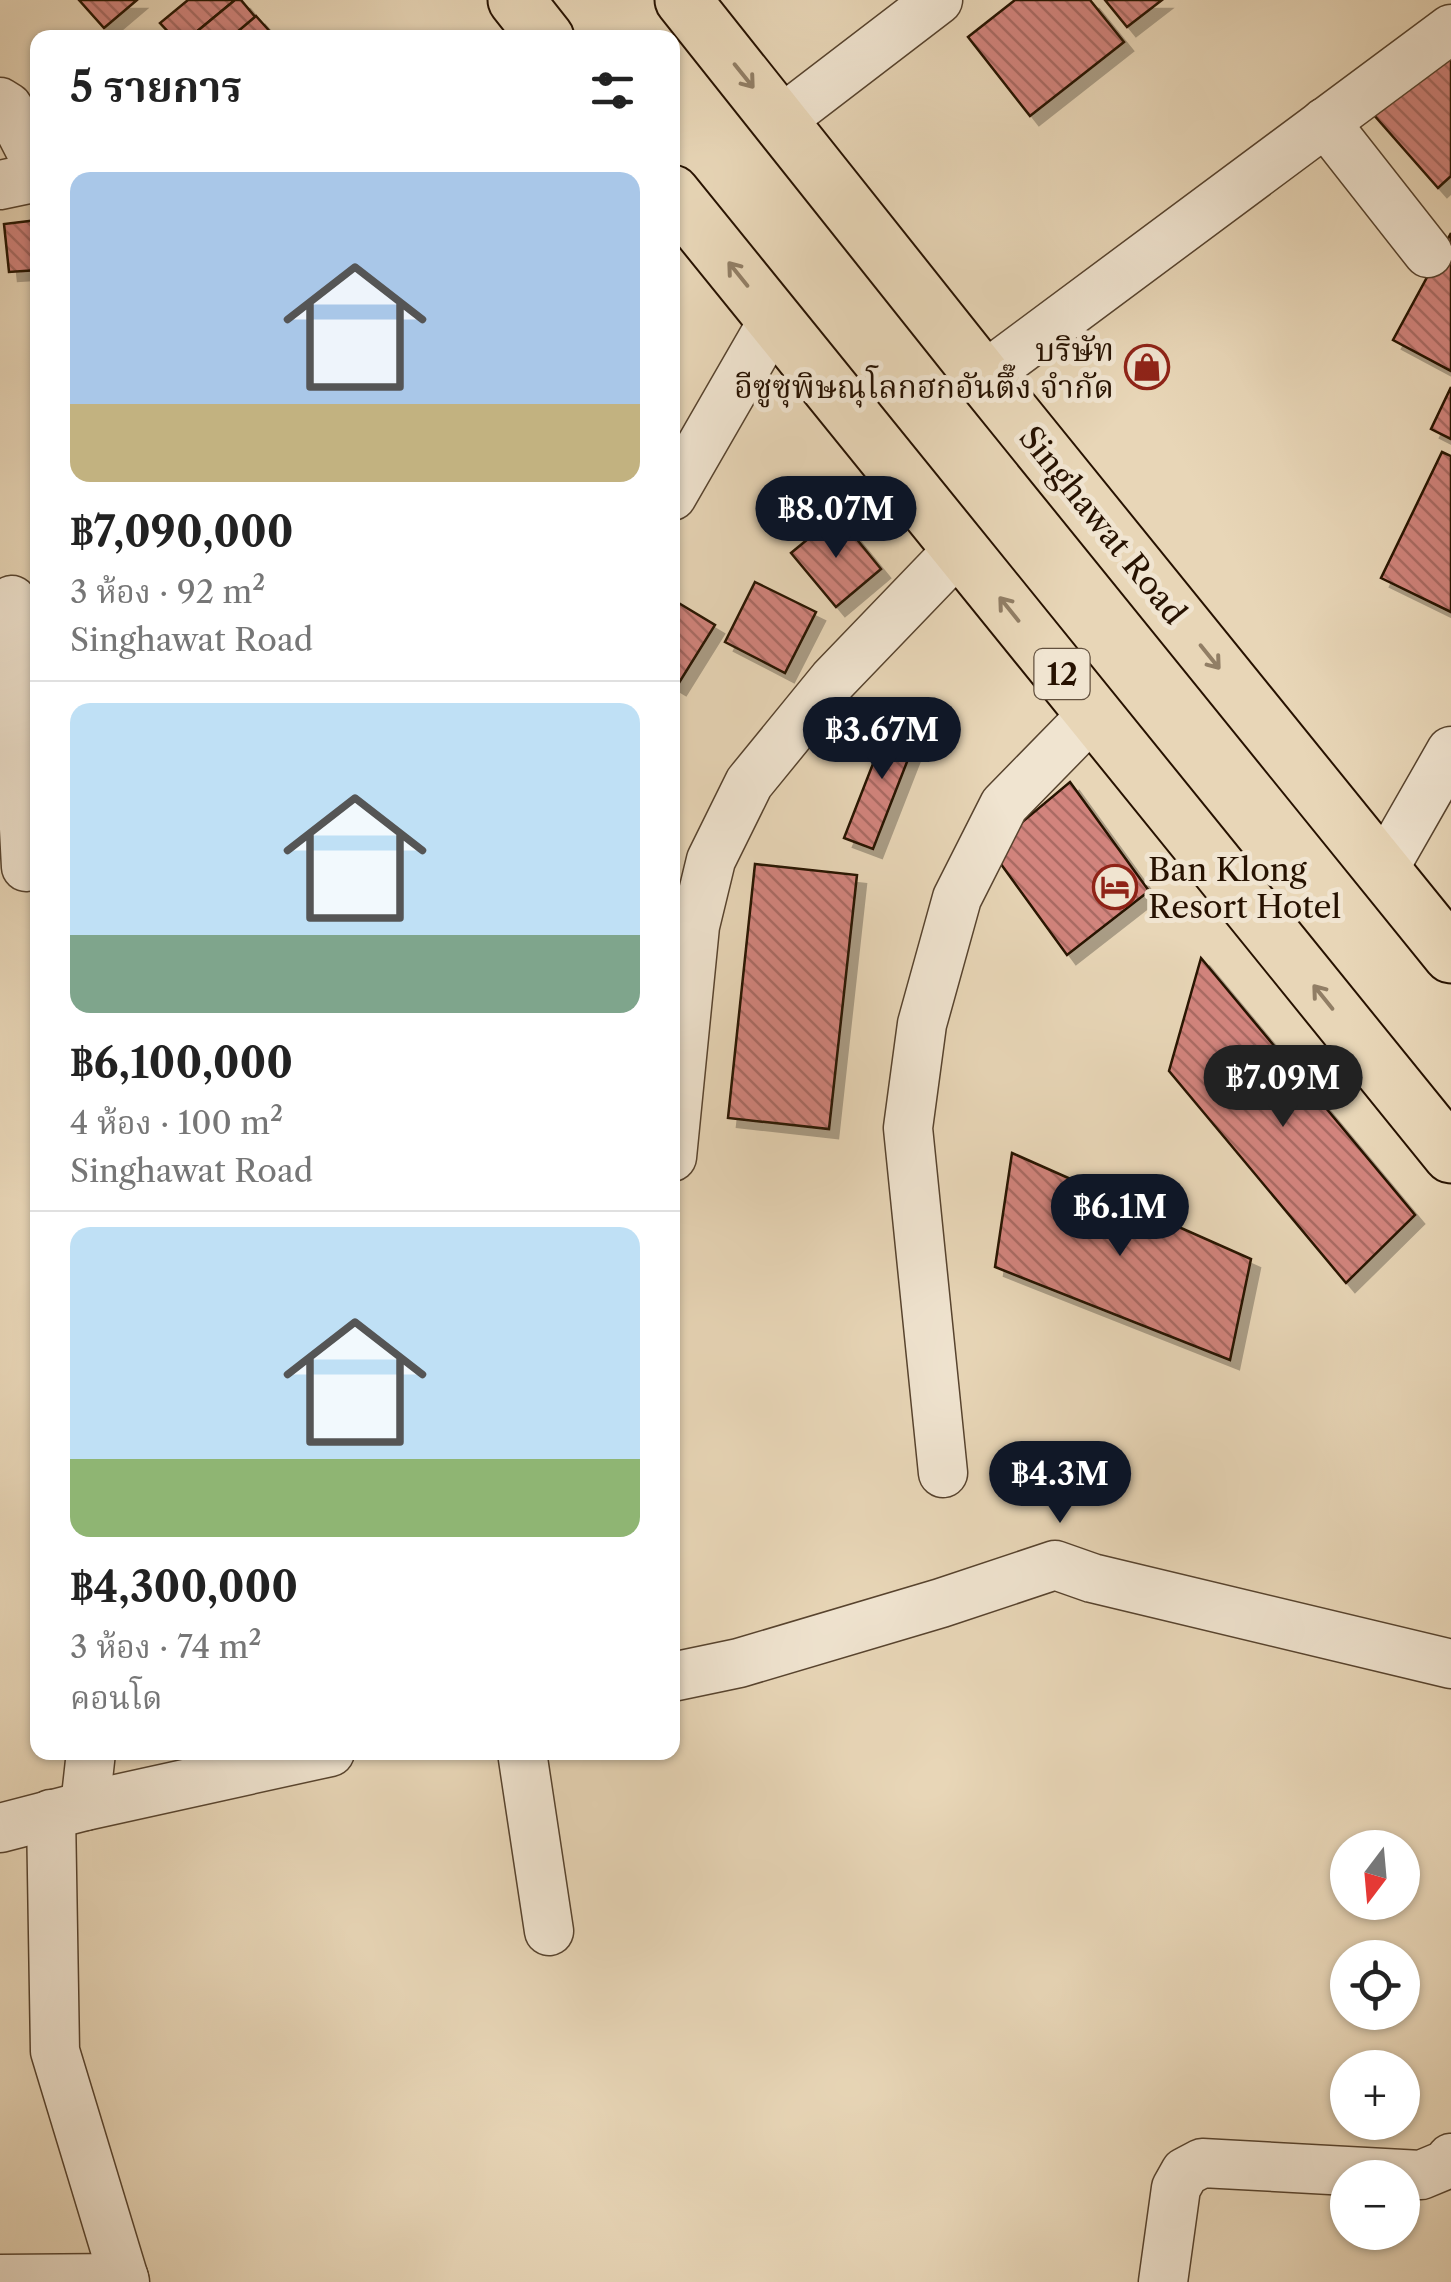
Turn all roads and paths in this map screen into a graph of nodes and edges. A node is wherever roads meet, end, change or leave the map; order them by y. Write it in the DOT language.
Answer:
graph roads {
  1 [pos="683,0"];
  2 [pos="938,0"];
  3 [pos="1451,29"];
  4 [pos="0,102"];
  5 [pos="780,120"];
  6 [pos="1325,122"];
  7 [pos="30,150"];
  8 [pos="30,179"];
  9 [pos="0,185"];
  10 [pos="680,203"];
  11 [pos="1428,252"];
  12 [pos="774,319"];
  13 [pos="983,377"];
  14 [pos="680,482"];
  15 [pos="960,548"];
  16 [pos="12,600"];
  17 [pos="1093,714"];
  18 [pos="1451,751"];
  19 [pos="21,868"];
  20 [pos="1383,870"];
  21 [pos="1451,954"];
  22 [pos="680,1080"];
  23 [pos="1451,1155"];
  24 [pos="943,1473"];
  25 [pos="1451,1664"];
  26 [pos="680,1676"];
  27 [pos="88,1760"];
  28 [pos="294,1760"];
  29 [pos="523,1760"];
  30 [pos="68,1810"];
  31 [pos="0,1828"];
  32 [pos="548,1931"];
  33 [pos="1451,2158"];
  34 [pos="0,2279"];
  35 [pos="124,2280"];
  36 [pos="1163,2282"];
  1 -- 5 [label="main road, Singhawat Road, one-way"];
  2 -- 5 [label="street"];
  3 -- 6 [label="street"];
  4 -- 7 [label="street"];
  5 -- 13 [label="main road, Singhawat Road"];
  6 -- 11 [label="street"];
  6 -- 13 [label="street"];
  8 -- 9 [label="street"];
  12 -- 10 [label="main road, 12, one-way"];
  12 -- 14 [label="street"];
  12 -- 15 [label="main road, 12"];
  13 -- 20 [label="main road, Singhawat Road, one-way"];
  17 -- 15 [label="main road, 12, one-way"];
  15 -- 22 [label="street"];
  16 -- 19 [label="street"];
  23 -- 17 [label="main road, 12, one-way"];
  17 -- 24 [label="street"];
  18 -- 20 [label="street"];
  20 -- 21 [label="main road, Singhawat Road"];
  25 -- 26 [label="street"];
  27 -- 30 [label="street"];
  28 -- 30 [label="street"];
  29 -- 32 [label="street"];
  30 -- 31 [label="street"];
  30 -- 35 [label="street"];
  33 -- 36 [label="street"];
  34 -- 35 [label="street"];
}
